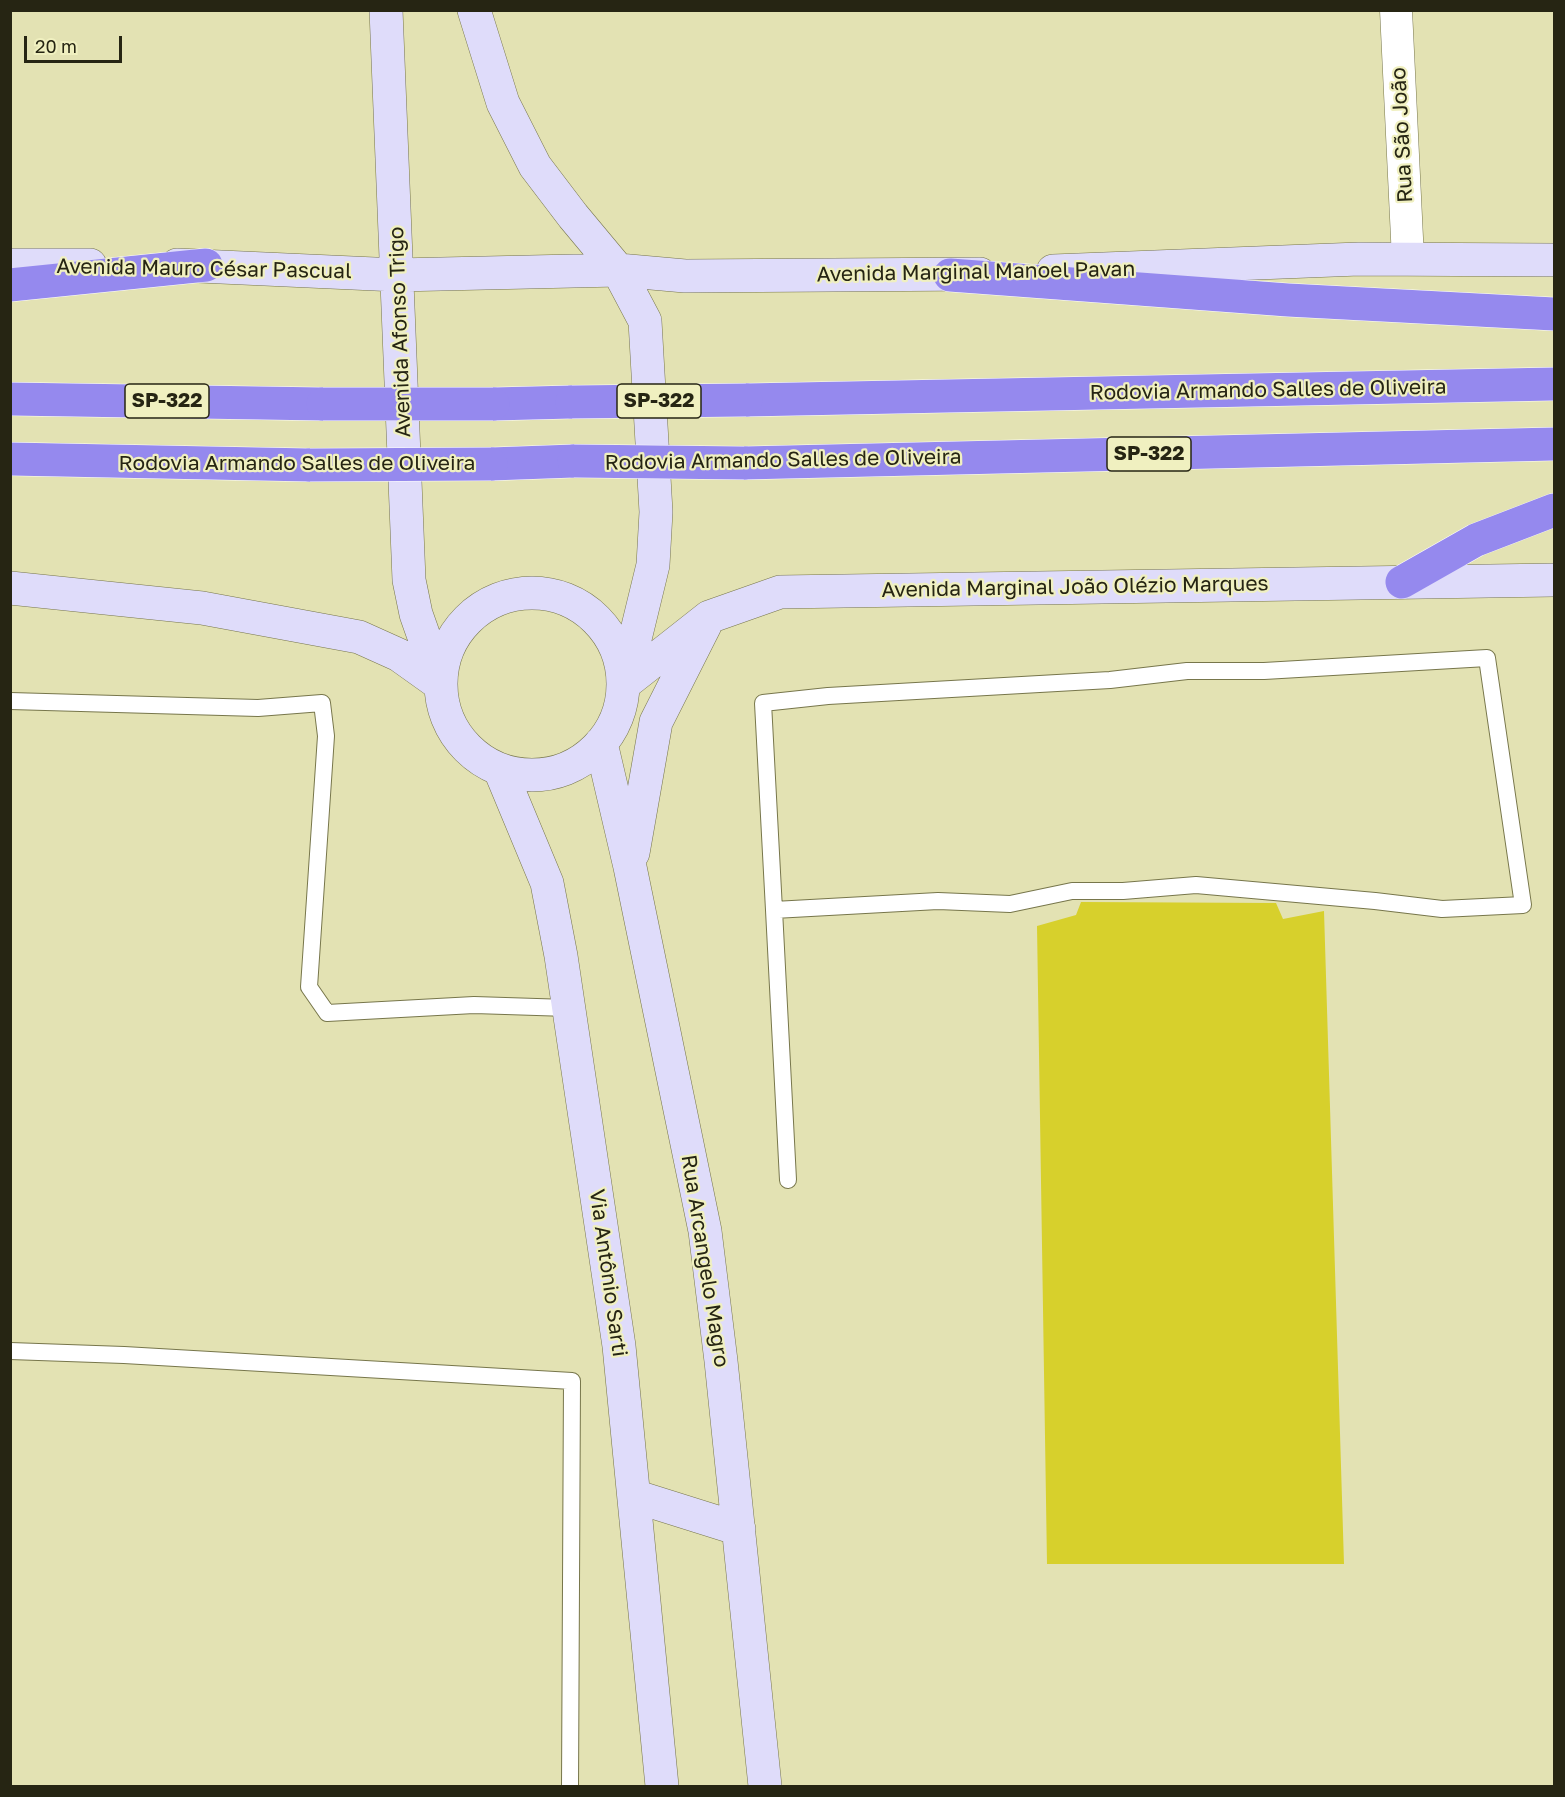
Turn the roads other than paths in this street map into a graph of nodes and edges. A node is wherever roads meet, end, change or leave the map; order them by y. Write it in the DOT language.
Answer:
graph roads {
  1 [pos="386,10"];
  2 [pos="474,10"];
  3 [pos="1396,10"];
  4 [pos="1408,259"];
  5 [pos="1554,260"];
  6 [pos="10,265"];
  7 [pos="206,265"];
  8 [pos="618,270"];
  9 [pos="397,275"];
  10 [pos="950,275"];
  11 [pos="10,285"];
  12 [pos="1554,314"];
  13 [pos="1554,384"];
  14 [pos="10,399"];
  15 [pos="1554,444"];
  16 [pos="10,459"];
  17 [pos="1554,510"];
  18 [pos="1554,580"];
  19 [pos="1402,582"];
  20 [pos="10,588"];
  21 [pos="709,617"];
  22 [pos="624,684"];
  23 [pos="441,685"];
  24 [pos="10,701"];
  25 [pos="601,743"];
  26 [pos="500,770"];
  27 [pos="630,867"];
  28 [pos="774,910"];
  29 [pos="568,1008"];
  30 [pos="788,1180"];
  31 [pos="10,1351"];
  32 [pos="634,1496"];
  33 [pos="739,1529"];
  34 [pos="570,1786"];
  35 [pos="662,1786"];
  36 [pos="765,1786"];
  1 -- 9 [label="main road, Avenida Afonso Trigo"];
  2 -- 8 [label="main road"];
  3 -- 4 [label="street, Rua São João"];
  4 -- 5 [label="main road, Avenida Marginal Manoel Pavan"];
  4 -- 10 [label="main road, Avenida Marginal Manoel Pavan"];
  6 -- 7 [label="main road, Avenida Mauro César Pascual"];
  7 -- 9 [label="main road, Avenida Mauro César Pascual"];
  7 -- 11 [label="highway"];
  8 -- 9 [label="main road, Avenida Marginal Manoel Pavan"];
  8 -- 10 [label="main road, Avenida Marginal Manoel Pavan"];
  8 -- 22 [label="main road"];
  9 -- 23 [label="main road, Avenida Afonso Trigo"];
  10 -- 12 [label="highway"];
  13 -- 14 [label="highway, Rodovia Armando Salles de Oliveira / SP-322, bridge"];
  15 -- 16 [label="highway, Rodovia Armando Salles de Oliveira / SP-322, bridge"];
  17 -- 19 [label="highway"];
  18 -- 19 [label="main road, Avenida Marginal João Olézio Marques"];
  19 -- 21 [label="main road, Avenida Marginal João Olézio Marques"];
  20 -- 23 [label="main road"];
  21 -- 22 [label="main road, Avenida Marginal João Olézio Marques"];
  21 -- 27 [label="main road"];
  22 -- 23 [label="main road"];
  22 -- 25 [label="main road"];
  23 -- 26 [label="main road"];
  24 -- 29 [label="lane"];
  25 -- 26 [label="main road"];
  25 -- 27 [label="main road, Rua Arcangelo Magro"];
  26 -- 29 [label="main road, Via Antônio Sarti"];
  27 -- 33 [label="main road, Rua Arcangelo Magro"];
  28 -- 28 [label="lane"];
  28 -- 30 [label="lane"];
  29 -- 32 [label="main road, Via Antônio Sarti"];
  31 -- 34 [label="lane"];
  32 -- 33 [label="main road"];
  32 -- 35 [label="main road, Via Antônio Sarti"];
  33 -- 36 [label="main road, Rua Arcangelo Magro"];
}
